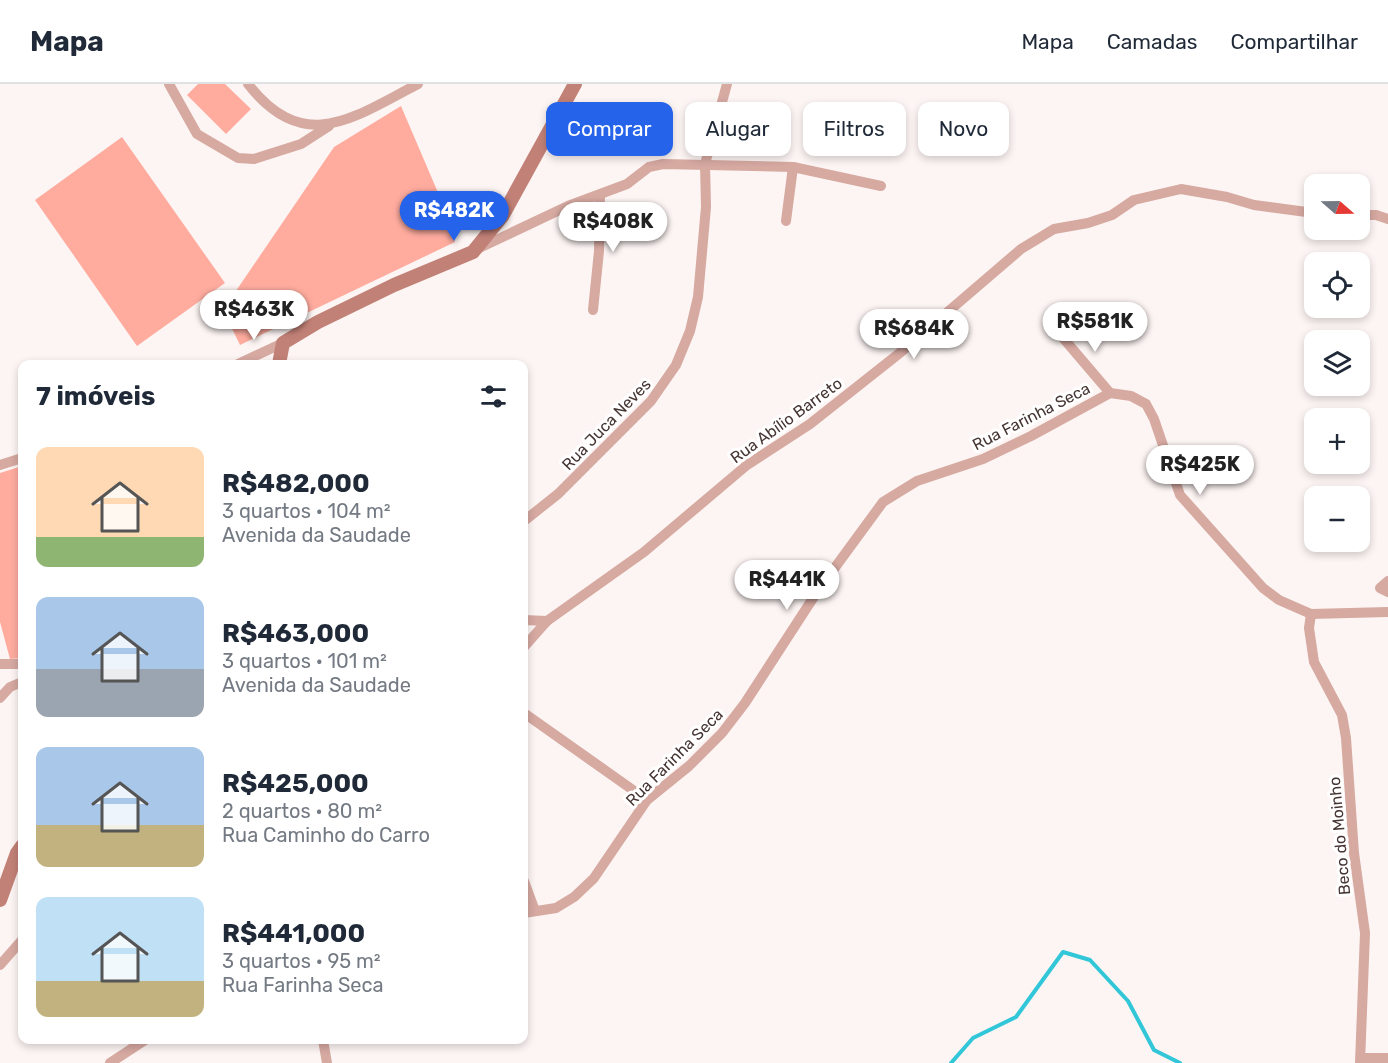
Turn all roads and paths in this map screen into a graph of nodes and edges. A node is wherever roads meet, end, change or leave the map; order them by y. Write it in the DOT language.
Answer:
graph roads {
  1 [pos="169,84"];
  2 [pos="249,84"];
  3 [pos="418,84"];
  4 [pos="575,84"];
  5 [pos="727,84"];
  6 [pos="329,126"];
  7 [pos="705,164"];
  8 [pos="793,167"];
  9 [pos="880,186"];
  10 [pos="600,195"];
  11 [pos="1304,212"];
  12 [pos="1370,215"];
  13 [pos="1388,219"];
  14 [pos="786,221"];
  15 [pos="472,252"];
  16 [pos="593,310"];
  17 [pos="1058,332"];
  18 [pos="282,343"];
  19 [pos="246,360"];
  20 [pos="280,360"];
  21 [pos="1110,393"];
  22 [pos="18,459"];
  23 [pos="0,465"];
  24 [pos="528,518"];
  25 [pos="1388,612"];
  26 [pos="1311,614"];
  27 [pos="528,620"];
  28 [pos="547,621"];
  29 [pos="528,642"];
  30 [pos="0,664"];
  31 [pos="18,664"];
  32 [pos="18,683"];
  33 [pos="0,698"];
  34 [pos="528,716"];
  35 [pos="647,801"];
  36 [pos="18,852"];
  37 [pos="3,883"];
  38 [pos="528,892"];
  39 [pos="0,900"];
  40 [pos="535,911"];
  41 [pos="528,912"];
  42 [pos="18,945"];
  43 [pos="0,965"];
  44 [pos="139,1044"];
  45 [pos="324,1044"];
  46 [pos="1388,1058"];
  47 [pos="1360,1061"];
  48 [pos="110,1063"];
  49 [pos="327,1063"];
  1 -- 6 [label="street"];
  2 -- 6 [label="street"];
  3 -- 6 [label="street"];
  4 -- 15 [label="street"];
  5 -- 7 [label="street, Rua Juca Neves"];
  7 -- 8 [label="street"];
  7 -- 10 [label="street"];
  7 -- 24 [label="street, Rua Juca Neves"];
  8 -- 9 [label="street"];
  8 -- 14 [label="street"];
  10 -- 15 [label="street"];
  10 -- 16 [label="street"];
  11 -- 28 [label="street, Rua Abílio Barreto"];
  12 -- 13 [label="street"];
  15 -- 18 [label="street"];
  17 -- 21 [label="street"];
  18 -- 19 [label="street"];
  18 -- 20 [label="street"];
  21 -- 26 [label="street"];
  21 -- 35 [label="street, Rua Farinha Seca"];
  22 -- 23 [label="street"];
  25 -- 26 [label="street"];
  26 -- 47 [label="street, Beco do Moinho"];
  27 -- 28 [label="street"];
  28 -- 29 [label="street, Rua Abílio Barreto"];
  30 -- 31 [label="street"];
  32 -- 33 [label="street"];
  34 -- 35 [label="street"];
  35 -- 40 [label="street, Rua Farinha Seca"];
  36 -- 37 [label="street"];
  37 -- 39 [label="street"];
  38 -- 40 [label="street"];
  40 -- 41 [label="street, Rua Farinha Seca"];
  42 -- 43 [label="street"];
  44 -- 48 [label="street"];
  45 -- 49 [label="street"];
  46 -- 47 [label="street"];
}
